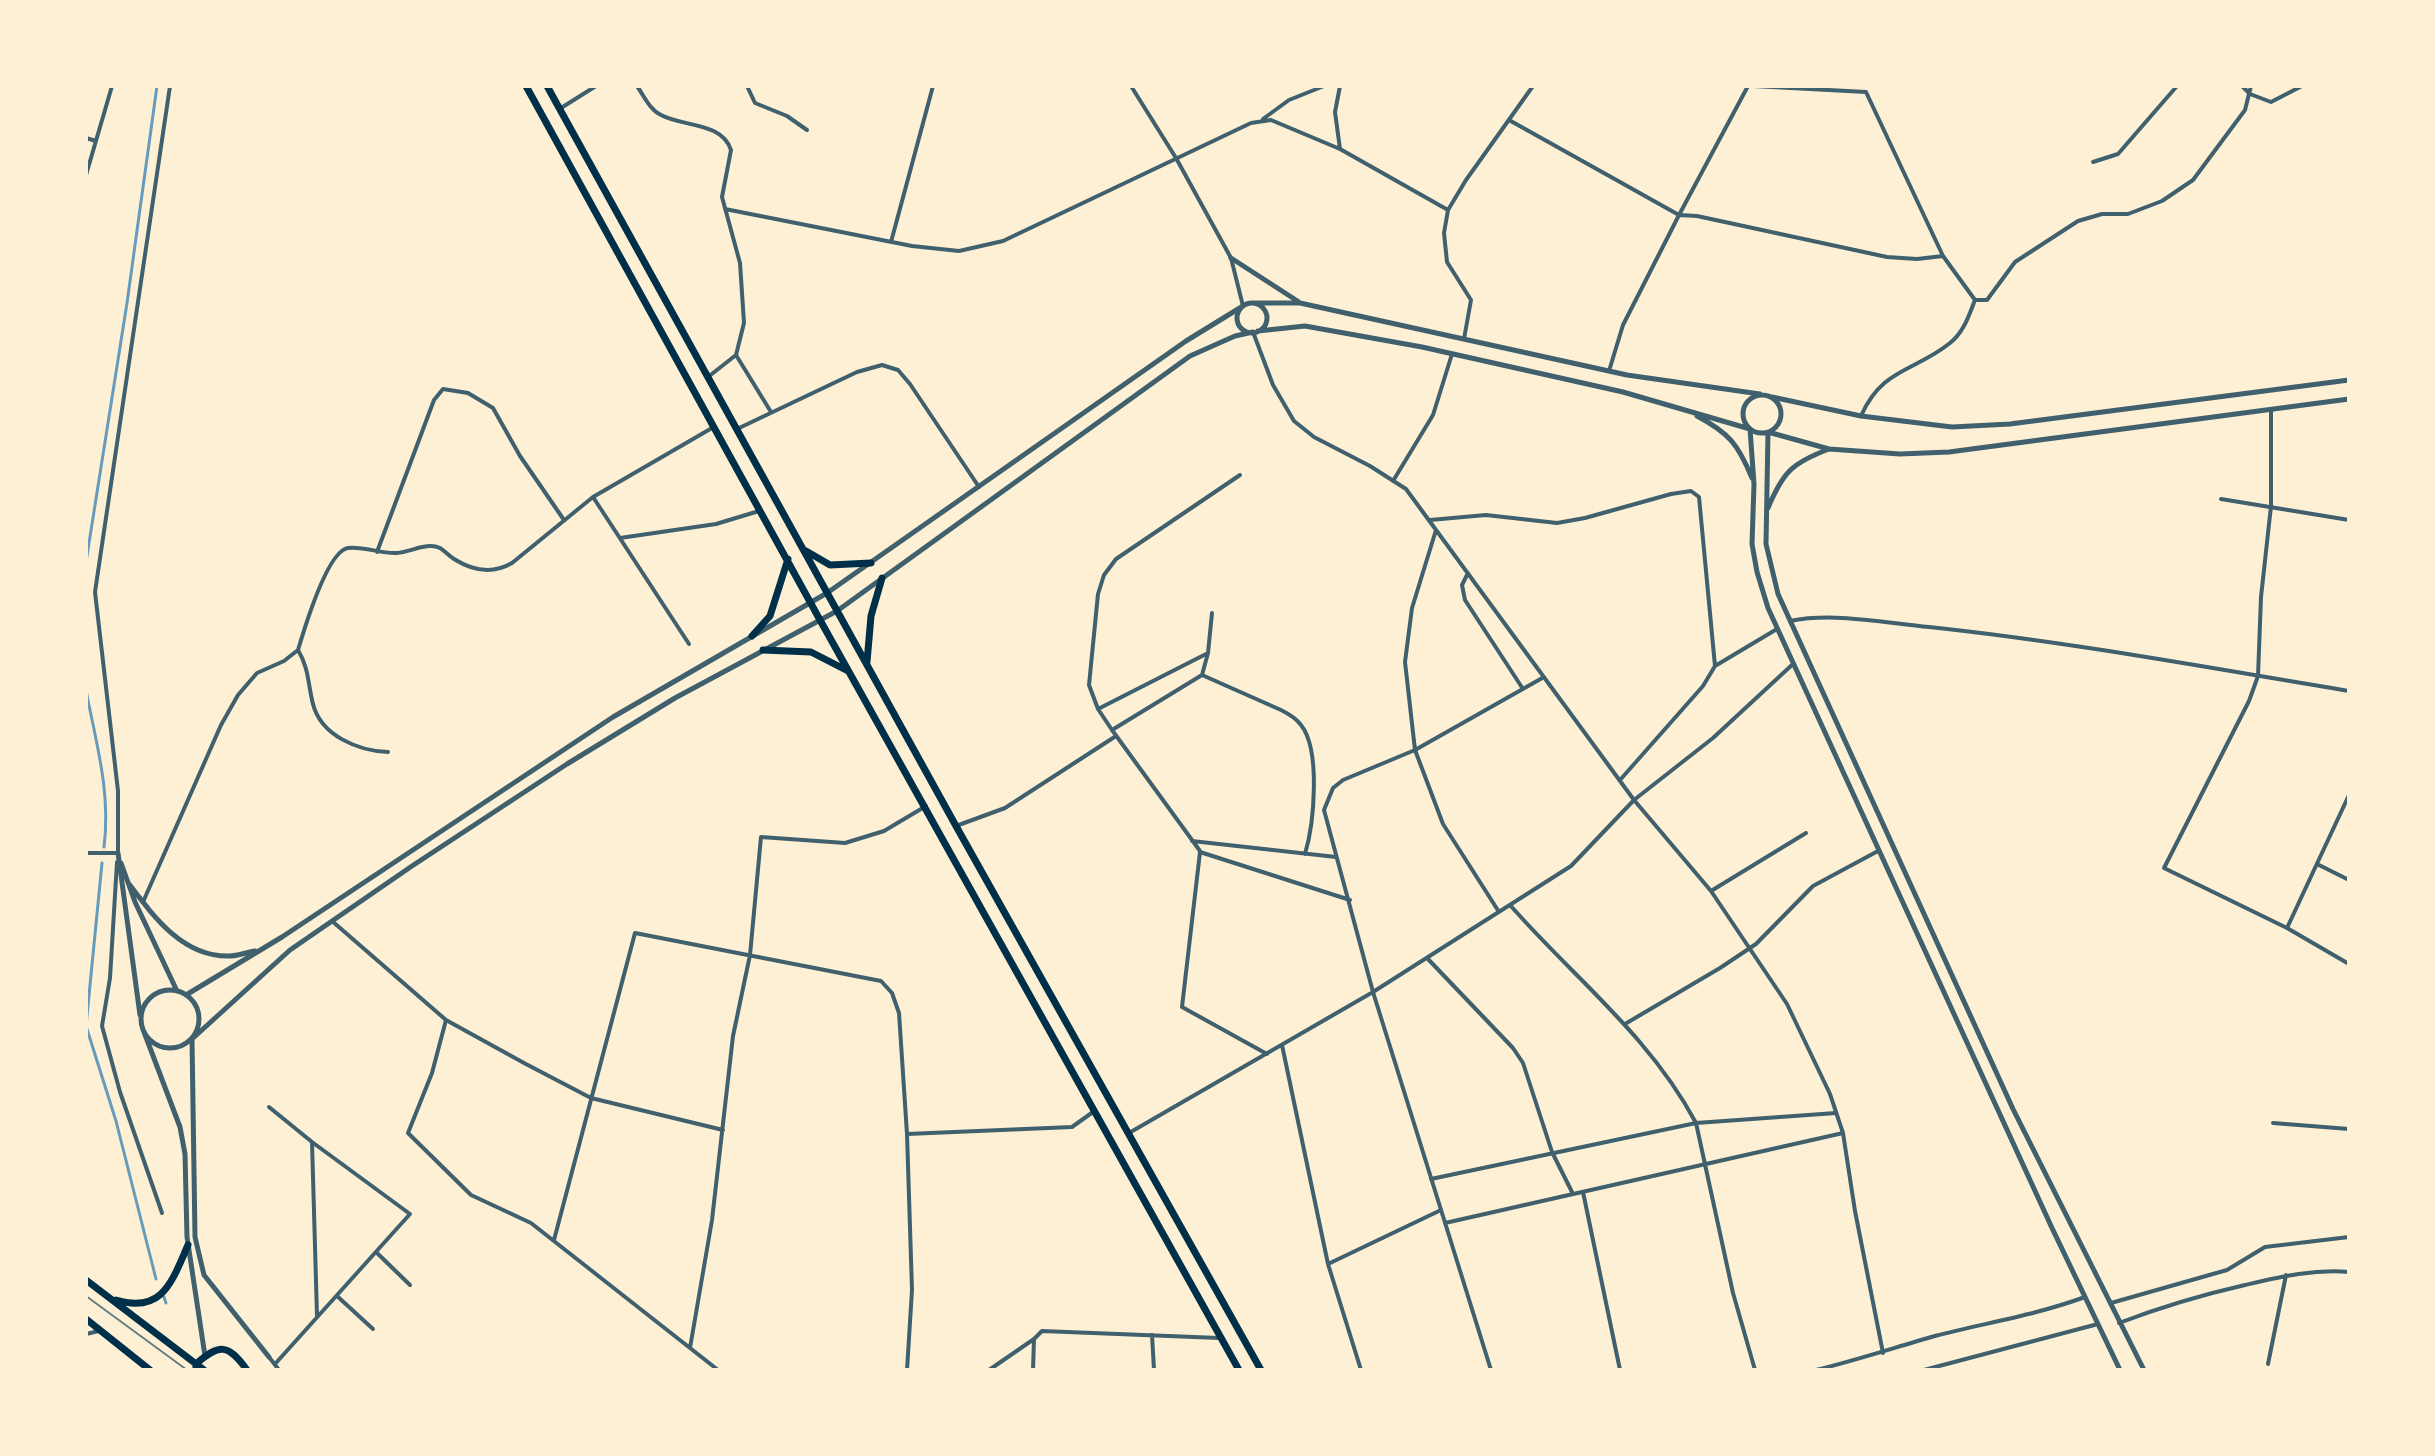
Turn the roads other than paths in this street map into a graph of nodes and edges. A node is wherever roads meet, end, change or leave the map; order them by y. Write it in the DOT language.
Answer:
graph roads {
  1 [pos="112,86"];
  2 [pos="170,86"];
  3 [pos="526,86"];
  4 [pos="547,86"];
  5 [pos="596,86"];
  6 [pos="637,86"];
  7 [pos="747,86"];
  8 [pos="933,86"];
  9 [pos="1131,86"];
  10 [pos="1324,86"];
  11 [pos="1340,86"];
  12 [pos="1533,86"];
  13 [pos="1751,86"];
  14 [pos="2177,86"];
  15 [pos="2242,86"];
  16 [pos="2251,86"];
  17 [pos="2302,86"];
  18 [pos="588,88"];
  19 [pos="2250,94"];
  20 [pos="559,109"];
  21 [pos="1509,120"];
  22 [pos="1261,121"];
  23 [pos="807,130"];
  24 [pos="86,138"];
  25 [pos="96,141"];
  26 [pos="1340,149"];
  27 [pos="1176,158"];
  28 [pos="2093,162"];
  29 [pos="86,175"];
  30 [pos="725,209"];
  31 [pos="1448,210"];
  32 [pos="1679,215"];
  33 [pos="891,242"];
  34 [pos="1943,256"];
  35 [pos="1231,258"];
  36 [pos="1975,300"];
  37 [pos="1252,303"];
  38 [pos="1300,303"];
  39 [pos="1243,306"];
  40 [pos="1255,332"];
  41 [pos="1464,339"];
  42 [pos="1452,354"];
  43 [pos="736,355"];
  44 [pos="1609,371"];
  45 [pos="707,377"];
  46 [pos="2349,380"];
  47 [pos="1760,394"];
  48 [pos="1772,397"];
  49 [pos="2349,399"];
  50 [pos="1685,410"];
  51 [pos="2271,410"];
  52 [pos="771,412"];
  53 [pos="1861,416"];
  54 [pos="715,427"];
  55 [pos="737,429"];
  56 [pos="1750,429"];
  57 [pos="1768,432"];
  58 [pos="1829,449"];
  59 [pos="1240,475"];
  60 [pos="1393,481"];
  61 [pos="1754,484"];
  62 [pos="979,487"];
  63 [pos="593,497"];
  64 [pos="2221,499"];
  65 [pos="2271,506"];
  66 [pos="761,511"];
  67 [pos="1767,513"];
  68 [pos="564,520"];
  69 [pos="1429,520"];
  70 [pos="2349,520"];
  71 [pos="1436,530"];
  72 [pos="620,538"];
  73 [pos="803,549"];
  74 [pos="377,552"];
  75 [pos="788,559"];
  76 [pos="871,563"];
  77 [pos="1468,573"];
  78 [pos="882,578"];
  79 [pos="827,593"];
  80 [pos="812,602"];
  81 [pos="837,611"];
  82 [pos="1212,613"];
  83 [pos="820,620"];
  84 [pos="1790,621"];
  85 [pos="1777,629"];
  86 [pos="752,636"];
  87 [pos="689,644"];
  88 [pos="298,650"];
  89 [pos="763,650"];
  90 [pos="1208,653"];
  91 [pos="866,664"];
  92 [pos="1793,664"];
  93 [pos="1715,666"];
  94 [pos="852,673"];
  95 [pos="1202,675"];
  96 [pos="2258,676"];
  97 [pos="1544,677"];
  98 [pos="1523,689"];
  99 [pos="2349,691"];
  100 [pos="1098,709"];
  101 [pos="1112,730"];
  102 [pos="1116,736"];
  103 [pos="1415,750"];
  104 [pos="388,752"];
  105 [pos="1620,780"];
  106 [pos="2349,795"];
  107 [pos="1634,800"];
  108 [pos="926,806"];
  109 [pos="956,826"];
  110 [pos="1806,833"];
  111 [pos="1192,841"];
  112 [pos="1878,851"];
  113 [pos="1200,852"];
  114 [pos="86,853"];
  115 [pos="118,853"];
  116 [pos="1305,854"];
  117 [pos="1336,857"];
  118 [pos="2317,864"];
  119 [pos="2349,880"];
  120 [pos="129,884"];
  121 [pos="1711,891"];
  122 [pos="1350,901"];
  123 [pos="143,902"];
  124 [pos="1510,905"];
  125 [pos="1499,912"];
  126 [pos="332,921"];
  127 [pos="2287,928"];
  128 [pos="1748,947"];
  129 [pos="260,950"];
  130 [pos="750,955"];
  131 [pos="1427,958"];
  132 [pos="2349,964"];
  133 [pos="177,991"];
  134 [pos="1373,992"];
  135 [pos="186,995"];
  136 [pos="446,1020"];
  137 [pos="141,1023"];
  138 [pos="1625,1024"];
  139 [pos="144,1032"];
  140 [pos="192,1039"];
  141 [pos="1282,1045"];
  142 [pos="1267,1054"];
  143 [pos="591,1098"];
  144 [pos="269,1107"];
  145 [pos="1095,1111"];
  146 [pos="1836,1113"];
  147 [pos="1696,1123"];
  148 [pos="2273,1123"];
  149 [pos="2349,1129"];
  150 [pos="723,1130"];
  151 [pos="1843,1133"];
  152 [pos="907,1134"];
  153 [pos="1128,1134"];
  154 [pos="312,1142"];
  155 [pos="1552,1152"];
  156 [pos="1704,1164"];
  157 [pos="1431,1179"];
  158 [pos="1583,1192"];
  159 [pos="1573,1194"];
  160 [pos="1441,1210"];
  161 [pos="162,1213"];
  162 [pos="1445,1223"];
  163 [pos="2349,1237"];
  164 [pos="554,1240"];
  165 [pos="188,1245"];
  166 [pos="376,1252"];
  167 [pos="1328,1264"];
  168 [pos="2349,1272"];
  169 [pos="2286,1275"];
  170 [pos="86,1280"];
  171 [pos="410,1285"];
  172 [pos="337,1296"];
  173 [pos="2085,1297"];
  174 [pos="109,1298"];
  175 [pos="2110,1303"];
  176 [pos="317,1317"];
  177 [pos="86,1319"];
  178 [pos="2119,1323"];
  179 [pos="2098,1324"];
  180 [pos="373,1329"];
  181 [pos="101,1331"];
  182 [pos="86,1334"];
  183 [pos="1152,1335"];
  184 [pos="1221,1338"];
  185 [pos="1034,1339"];
  186 [pos="690,1348"];
  187 [pos="1883,1353"];
  188 [pos="205,1356"];
  189 [pos="269,1357"];
  190 [pos="275,1364"];
  191 [pos="2268,1364"];
  192 [pos="196,1367"];
  193 [pos="149,1370"];
  194 [pos="204,1370"];
  195 [pos="247,1370"];
  196 [pos="279,1370"];
  197 [pos="718,1370"];
  198 [pos="907,1370"];
  199 [pos="989,1370"];
  200 [pos="1033,1370"];
  201 [pos="1154,1370"];
  202 [pos="1239,1370"];
  203 [pos="1261,1370"];
  204 [pos="1361,1370"];
  205 [pos="1491,1370"];
  206 [pos="1620,1370"];
  207 [pos="1755,1370"];
  208 [pos="1816,1370"];
  209 [pos="1924,1370"];
  210 [pos="2120,1370"];
  211 [pos="2144,1370"];
  1 -- 25 [label="street"];
  2 -- 115 [label="street"];
  3 -- 54 [label="main road"];
  4 -- 20 [label="main road"];
  5 -- 18 [label="street"];
  6 -- 30 [label="street"];
  7 -- 23 [label="street"];
  8 -- 33 [label="street"];
  9 -- 27 [label="street"];
  10 -- 22 [label="street"];
  11 -- 26 [label="street"];
  12 -- 21 [label="street"];
  13 -- 32 [label="street"];
  13 -- 34 [label="street"];
  14 -- 28 [label="street"];
  15 -- 19 [label="street"];
  16 -- 19 [label="street"];
  17 -- 19 [label="street"];
  18 -- 20 [label="street"];
  19 -- 36 [label="street"];
  20 -- 45 [label="main road"];
  21 -- 31 [label="street"];
  21 -- 32 [label="street"];
  22 -- 26 [label="street"];
  22 -- 27 [label="street"];
  24 -- 25 [label="street"];
  25 -- 29 [label="street"];
  26 -- 31 [label="street"];
  27 -- 33 [label="street"];
  27 -- 35 [label="street"];
  30 -- 33 [label="street"];
  30 -- 43 [label="street"];
  31 -- 41 [label="street"];
  32 -- 34 [label="street"];
  32 -- 44 [label="street"];
  34 -- 36 [label="street"];
  35 -- 38 [label="street"];
  35 -- 39 [label="street"];
  36 -- 53 [label="street"];
  37 -- 38 [label="street"];
  37 -- 39 [label="street"];
  37 -- 40 [label="street"];
  38 -- 41 [label="street"];
  39 -- 40 [label="street"];
  39 -- 62 [label="street"];
  40 -- 42 [label="street"];
  40 -- 60 [label="street"];
  40 -- 78 [label="street"];
  41 -- 44 [label="street"];
  42 -- 50 [label="street"];
  42 -- 60 [label="street"];
  43 -- 45 [label="street"];
  43 -- 52 [label="street"];
  44 -- 47 [label="street"];
  45 -- 55 [label="main road"];
  46 -- 53 [label="street"];
  47 -- 48 [label="street"];
  47 -- 56 [label="street"];
  48 -- 53 [label="street"];
  48 -- 57 [label="street"];
  49 -- 51 [label="street"];
  50 -- 56 [label="street"];
  50 -- 61 [label="street"];
  51 -- 58 [label="street"];
  51 -- 65 [label="street"];
  52 -- 55 [label="street"];
  52 -- 62 [label="street"];
  54 -- 63 [label="street"];
  54 -- 66 [label="main road"];
  55 -- 73 [label="main road"];
  56 -- 57 [label="street"];
  56 -- 61 [label="street"];
  57 -- 58 [label="street"];
  57 -- 67 [label="street"];
  58 -- 67 [label="street"];
  59 -- 100 [label="street"];
  60 -- 69 [label="street"];
  61 -- 85 [label="street"];
  62 -- 76 [label="street"];
  63 -- 68 [label="street"];
  63 -- 72 [label="street"];
  64 -- 65 [label="street"];
  65 -- 70 [label="street"];
  65 -- 96 [label="street"];
  66 -- 72 [label="street"];
  66 -- 75 [label="main road"];
  67 -- 84 [label="street"];
  68 -- 74 [label="street"];
  68 -- 74 [label="street"];
  69 -- 71 [label="street"];
  69 -- 93 [label="street"];
  71 -- 77 [label="street"];
  71 -- 103 [label="street"];
  72 -- 87 [label="street"];
  73 -- 76 [label="main road"];
  73 -- 79 [label="main road"];
  74 -- 88 [label="street"];
  75 -- 80 [label="main road"];
  75 -- 86 [label="main road"];
  76 -- 79 [label="street"];
  77 -- 97 [label="street"];
  77 -- 98 [label="street"];
  78 -- 81 [label="street"];
  78 -- 91 [label="main road"];
  79 -- 80 [label="street"];
  79 -- 81 [label="main road"];
  80 -- 83 [label="main road"];
  80 -- 86 [label="street"];
  81 -- 83 [label="street"];
  81 -- 91 [label="main road"];
  82 -- 90 [label="street"];
  83 -- 89 [label="street"];
  83 -- 94 [label="main road"];
  84 -- 96 [label="street"];
  84 -- 175 [label="street"];
  85 -- 92 [label="street"];
  85 -- 93 [label="street"];
  86 -- 129 [label="street"];
  88 -- 104 [label="street"];
  88 -- 123 [label="street"];
  89 -- 94 [label="main road"];
  89 -- 126 [label="street"];
  90 -- 95 [label="street"];
  90 -- 100 [label="street"];
  91 -- 109 [label="main road"];
  92 -- 107 [label="street"];
  92 -- 112 [label="street"];
  93 -- 105 [label="street"];
  94 -- 108 [label="main road"];
  95 -- 101 [label="street"];
  95 -- 116 [label="street"];
  96 -- 99 [label="street"];
  96 -- 127 [label="street"];
  97 -- 98 [label="street"];
  97 -- 105 [label="street"];
  98 -- 103 [label="street"];
  100 -- 101 [label="street"];
  101 -- 102 [label="street"];
  102 -- 109 [label="street"];
  102 -- 111 [label="street"];
  103 -- 117 [label="street"];
  103 -- 125 [label="street"];
  105 -- 107 [label="street"];
  106 -- 118 [label="street"];
  107 -- 121 [label="street"];
  107 -- 124 [label="street"];
  108 -- 130 [label="street"];
  108 -- 145 [label="main road"];
  109 -- 153 [label="main road"];
  110 -- 121 [label="street"];
  111 -- 113 [label="street"];
  111 -- 116 [label="street"];
  112 -- 128 [label="street"];
  112 -- 173 [label="street"];
  113 -- 122 [label="street"];
  113 -- 142 [label="street"];
  114 -- 115 [label="street"];
  115 -- 120 [label="street"];
  115 -- 137 [label="street"];
  115 -- 161 [label="street"];
  116 -- 117 [label="street"];
  117 -- 122 [label="street"];
  118 -- 119 [label="street"];
  118 -- 127 [label="street"];
  120 -- 123 [label="street"];
  120 -- 133 [label="street"];
  121 -- 128 [label="street"];
  122 -- 134 [label="street"];
  123 -- 129 [label="street"];
  124 -- 125 [label="street"];
  124 -- 138 [label="street"];
  125 -- 131 [label="street"];
  126 -- 136 [label="street"];
  126 -- 140 [label="street"];
  127 -- 132 [label="street"];
  128 -- 138 [label="street"];
  128 -- 146 [label="street"];
  129 -- 135 [label="street"];
  130 -- 143 [label="street"];
  130 -- 150 [label="street"];
  130 -- 152 [label="street"];
  131 -- 134 [label="street"];
  131 -- 155 [label="street"];
  133 -- 135 [label="street"];
  133 -- 137 [label="street"];
  134 -- 141 [label="street"];
  134 -- 157 [label="street"];
  135 -- 140 [label="street"];
  136 -- 143 [label="street"];
  136 -- 164 [label="street"];
  137 -- 139 [label="street"];
  138 -- 147 [label="street"];
  139 -- 140 [label="street"];
  139 -- 165 [label="street"];
  140 -- 189 [label="street"];
  141 -- 142 [label="street"];
  141 -- 167 [label="street"];
  142 -- 153 [label="street"];
  143 -- 150 [label="street"];
  143 -- 164 [label="street"];
  144 -- 154 [label="street"];
  145 -- 152 [label="street"];
  145 -- 184 [label="main road"];
  146 -- 147 [label="street"];
  146 -- 151 [label="street"];
  147 -- 155 [label="street"];
  147 -- 156 [label="street"];
  148 -- 149 [label="street"];
  150 -- 186 [label="street"];
  151 -- 156 [label="street"];
  151 -- 187 [label="street"];
  152 -- 198 [label="street"];
  153 -- 203 [label="main road"];
  154 -- 166 [label="street"];
  154 -- 176 [label="street"];
  155 -- 157 [label="street"];
  155 -- 159 [label="street"];
  156 -- 158 [label="street"];
  156 -- 207 [label="street"];
  157 -- 160 [label="street"];
  158 -- 159 [label="street"];
  158 -- 206 [label="street"];
  159 -- 162 [label="street"];
  160 -- 162 [label="street"];
  160 -- 167 [label="street"];
  162 -- 205 [label="street"];
  163 -- 175 [label="street"];
  164 -- 186 [label="street"];
  165 -- 174 [label="main road"];
  165 -- 188 [label="street"];
  166 -- 171 [label="street"];
  166 -- 172 [label="street"];
  167 -- 204 [label="street"];
  168 -- 169 [label="street"];
  169 -- 178 [label="street"];
  169 -- 191 [label="street"];
  170 -- 174 [label="main road"];
  172 -- 176 [label="street"];
  172 -- 180 [label="street"];
  173 -- 179 [label="street"];
  173 -- 187 [label="street"];
  174 -- 192 [label="main road"];
  175 -- 178 [label="street"];
  176 -- 190 [label="street"];
  177 -- 181 [label="main road"];
  178 -- 211 [label="street"];
  179 -- 209 [label="street"];
  179 -- 210 [label="street"];
  181 -- 182 [label="street"];
  181 -- 193 [label="main road"];
  183 -- 184 [label="street"];
  183 -- 185 [label="street"];
  183 -- 201 [label="street"];
  184 -- 202 [label="main road"];
  185 -- 199 [label="street"];
  185 -- 200 [label="street"];
  186 -- 197 [label="street"];
  187 -- 208 [label="street"];
  188 -- 192 [label="main road"];
  188 -- 195 [label="main road"];
  189 -- 190 [label="street"];
  190 -- 196 [label="street"];
  192 -- 194 [label="main road"];
}
